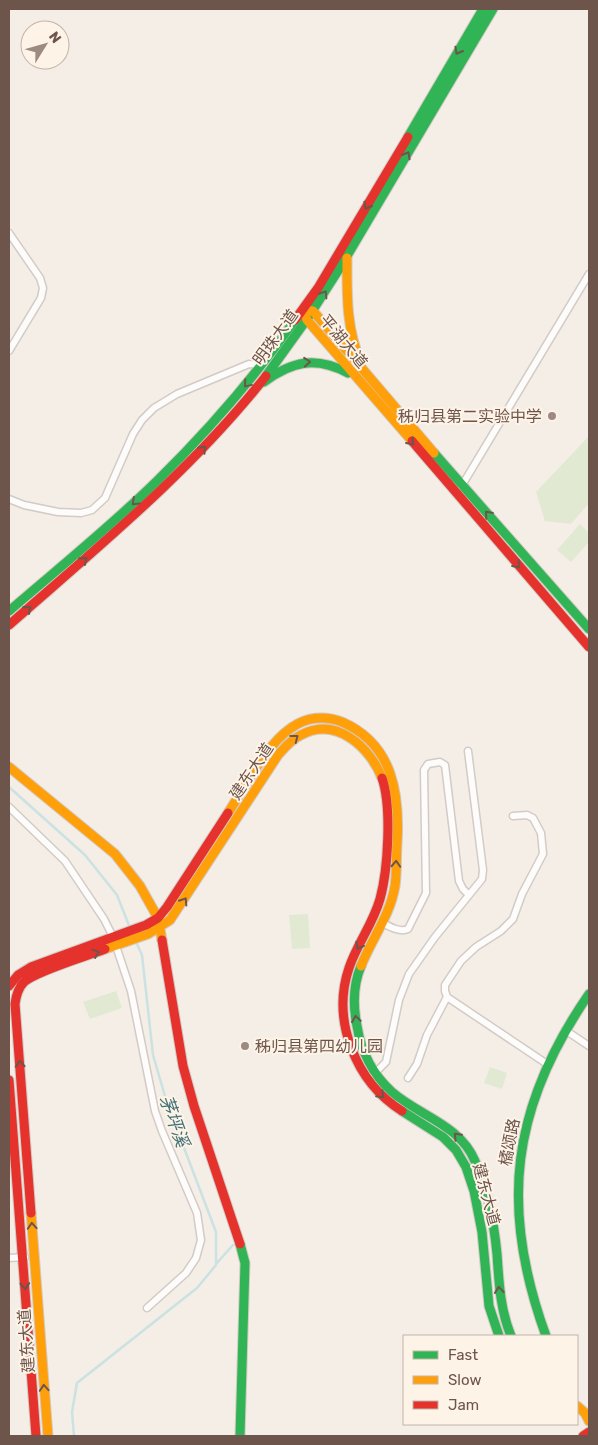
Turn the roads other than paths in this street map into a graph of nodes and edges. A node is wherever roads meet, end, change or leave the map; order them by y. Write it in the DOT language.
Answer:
graph roads {
  1 [pos="482,9"];
  2 [pos="493,9"];
  3 [pos="9,233"];
  4 [pos="347,258"];
  5 [pos="589,274"];
  6 [pos="308,310"];
  7 [pos="307,320"];
  8 [pos="9,351"];
  9 [pos="263,365"];
  10 [pos="376,386"];
  11 [pos="368,393"];
  12 [pos="251,394"];
  13 [pos="462,485"];
  14 [pos="456,494"];
  15 [pos="9,499"];
  16 [pos="9,611"];
  17 [pos="9,625"];
  18 [pos="589,630"];
  19 [pos="589,647"];
  20 [pos="468,751"];
  21 [pos="9,767"];
  22 [pos="9,807"];
  23 [pos="514,816"];
  24 [pos="469,895"];
  25 [pos="158,918"];
  26 [pos="373,918"];
  27 [pos="383,923"];
  28 [pos="160,928"];
  29 [pos="148,930"];
  30 [pos="119,940"];
  31 [pos="12,988"];
  32 [pos="589,994"];
  33 [pos="447,997"];
  34 [pos="565,1030"];
  35 [pos="589,1046"];
  36 [pos="547,1064"];
  37 [pos="376,1073"];
  38 [pos="408,1078"];
  39 [pos="9,1080"];
  40 [pos="368,1080"];
  41 [pos="22,1257"];
  42 [pos="34,1257"];
  43 [pos="9,1258"];
  44 [pos="146,1308"];
  45 [pos="499,1335"];
  46 [pos="512,1335"];
  47 [pos="546,1335"];
  48 [pos="589,1432"];
  49 [pos="36,1436"];
  50 [pos="48,1436"];
  51 [pos="240,1436"];
  52 [pos="583,1436"];
  1 -- 6 [label="main road, 明珠大道, one-way"];
  4 -- 2 [label="main road, 明珠大道, one-way"];
  3 -- 8 [label="street"];
  6 -- 4 [label="main road, 明珠大道, one-way"];
  4 -- 10 [label="main road"];
  5 -- 13 [label="street"];
  6 -- 7 [label="main road, 平湖大道"];
  6 -- 9 [label="main road, 明珠大道"];
  6 -- 10 [label="main road, 平湖大道"];
  7 -- 11 [label="main road, 平湖大道"];
  7 -- 12 [label="main road, 明珠大道"];
  9 -- 15 [label="street"];
  9 -- 16 [label="main road, 明珠大道, one-way"];
  10 -- 13 [label="main road, 平湖大道"];
  12 -- 11 [label="main road, one-way"];
  11 -- 14 [label="main road, 平湖大道, one-way"];
  17 -- 12 [label="main road, 明珠大道, one-way"];
  13 -- 14 [label="street"];
  18 -- 13 [label="main road, 平湖大道, one-way"];
  14 -- 19 [label="main road, 平湖大道, one-way"];
  20 -- 24 [label="street"];
  21 -- 25 [label="main road"];
  22 -- 30 [label="street"];
  23 -- 33 [label="street"];
  24 -- 27 [label="street"];
  24 -- 37 [label="street"];
  27 -- 25 [label="main road, 建东大道, one-way"];
  25 -- 28 [label="main road"];
  25 -- 29 [label="main road, 建东大道"];
  26 -- 27 [label="street"];
  28 -- 26 [label="main road, 建东大道, one-way"];
  26 -- 40 [label="main road, 建东大道, one-way"];
  37 -- 27 [label="main road, 建东大道, one-way"];
  28 -- 29 [label="main road, 建东大道"];
  28 -- 51 [label="main road"];
  29 -- 30 [label="main road, 建东大道"];
  30 -- 31 [label="main road, 建东大道"];
  30 -- 44 [label="street"];
  42 -- 31 [label="main road, 建东大道, one-way"];
  32 -- 34 [label="main road, 橘颂路"];
  33 -- 36 [label="street"];
  33 -- 38 [label="street"];
  34 -- 35 [label="street"];
  34 -- 36 [label="main road, 橘颂路"];
  36 -- 47 [label="main road, 橘颂路"];
  37 -- 40 [label="street"];
  46 -- 37 [label="main road, 建东大道, one-way"];
  39 -- 41 [label="main road, 建东大道"];
  40 -- 45 [label="main road, 建东大道, one-way"];
  41 -- 42 [label="street"];
  41 -- 43 [label="street"];
  41 -- 49 [label="main road, 建东大道, one-way"];
  50 -- 42 [label="main road, 建东大道, one-way"];
  48 -- 52 [label="main road"];
}
